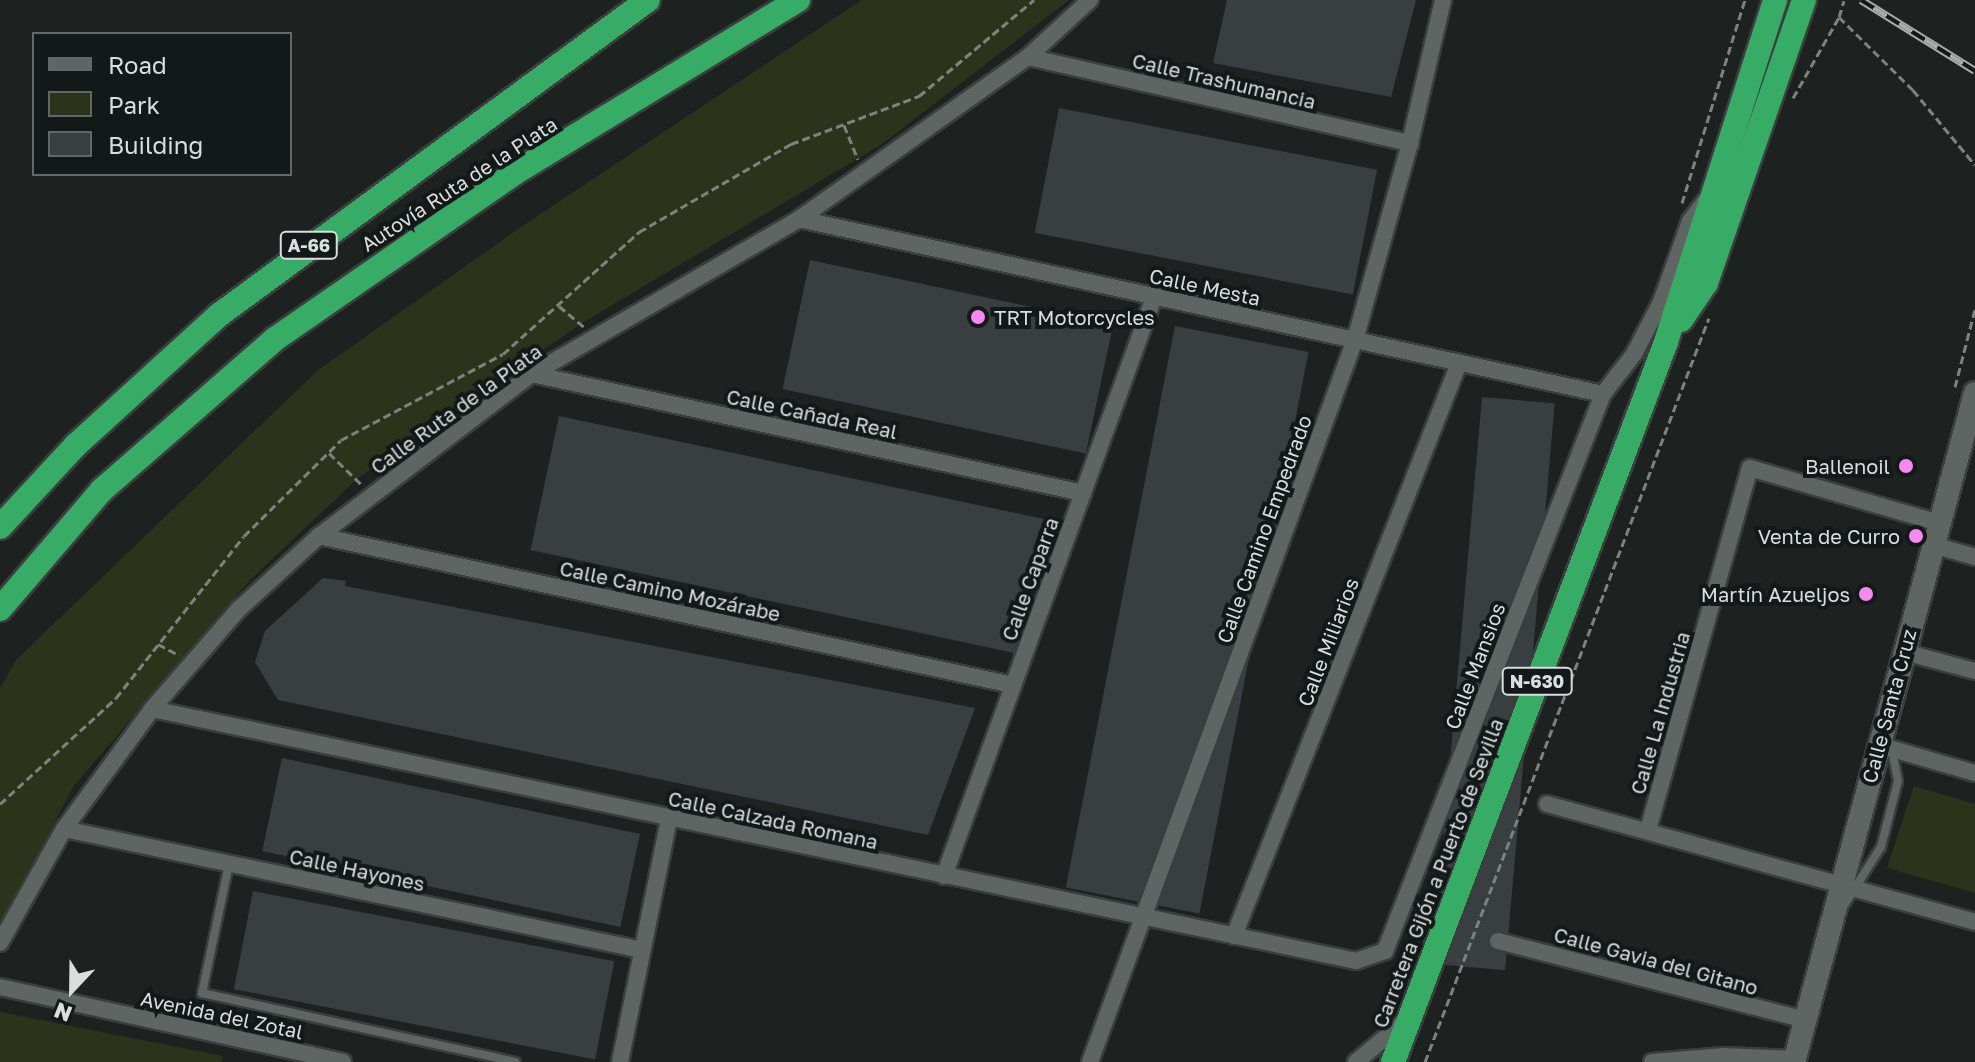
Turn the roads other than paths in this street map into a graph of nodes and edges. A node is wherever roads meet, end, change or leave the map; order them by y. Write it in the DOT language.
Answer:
graph roads {
  1 [pos="648,0"];
  2 [pos="798,0"];
  3 [pos="1090,0"];
  4 [pos="1443,0"];
  5 [pos="1775,0"];
  6 [pos="1804,0"];
  7 [pos="1028,57"];
  8 [pos="1410,143"];
  9 [pos="1718,183"];
  10 [pos="799,219"];
  11 [pos="1154,297"];
  12 [pos="1355,340"];
  13 [pos="1666,342"];
  14 [pos="1459,363"];
  15 [pos="532,374"];
  16 [pos="1603,394"];
  17 [pos="1973,408"];
  18 [pos="1083,493"];
  19 [pos="0,527"];
  20 [pos="1936,534"];
  21 [pos="319,536"];
  22 [pos="1975,557"];
  23 [pos="0,609"];
  24 [pos="1904,652"];
  25 [pos="1975,671"];
  26 [pos="1013,685"];
  27 [pos="152,709"];
  28 [pos="1886,747"];
  29 [pos="1975,773"];
  30 [pos="1547,804"];
  31 [pos="669,818"];
  32 [pos="64,829"];
  33 [pos="1648,830"];
  34 [pos="229,864"];
  35 [pos="944,876"];
  36 [pos="1850,886"];
  37 [pos="1141,918"];
  38 [pos="1975,922"];
  39 [pos="1234,936"];
  40 [pos="1498,941"];
  41 [pos="0,943"];
  42 [pos="642,950"];
  43 [pos="1385,951"];
  44 [pos="0,987"];
  45 [pos="1408,1019"];
  46 [pos="1805,1020"];
  47 [pos="1794,1061"];
  48 [pos="343,1062"];
  49 [pos="516,1062"];
  50 [pos="620,1062"];
  51 [pos="1090,1062"];
  52 [pos="1356,1062"];
  53 [pos="1393,1062"];
  54 [pos="1652,1062"];
  1 -- 19 [label="highway, Autovía Ruta de la Plata / A-66"];
  2 -- 23 [label="highway, Autovía Ruta de la Plata / A-66"];
  3 -- 7 [label="street, Calle Ruta de la Plata"];
  4 -- 8 [label="street, Calle Camino Empedrado"];
  5 -- 9 [label="highway, Carretera Gijón a Puerto de Sevilla"];
  6 -- 13 [label="highway, Carretera Gijón a Puerto de Sevilla / N-630"];
  7 -- 8 [label="street, Calle Trashumancia"];
  7 -- 10 [label="street, Calle Ruta de la Plata"];
  8 -- 12 [label="street, Calle Camino Empedrado"];
  9 -- 13 [label="highway, Carretera Gijón a Puerto de Sevilla / N-630"];
  9 -- 16 [label="street, Calle Mansios"];
  10 -- 11 [label="street, Calle Mesta"];
  10 -- 15 [label="street, Calle Ruta de la Plata"];
  11 -- 12 [label="street, Calle Mesta"];
  11 -- 18 [label="street, Calle Caparra"];
  12 -- 14 [label="street, Calle Mesta"];
  12 -- 37 [label="street, Calle Camino Empedrado"];
  13 -- 45 [label="highway, Carretera Gijón a Puerto de Sevilla / N-630"];
  14 -- 16 [label="street, Calle Mesta"];
  14 -- 39 [label="street, Calle Miliarios"];
  15 -- 18 [label="street, Calle Cañada Real"];
  15 -- 21 [label="street, Calle Ruta de la Plata"];
  16 -- 43 [label="street, Calle Mansios"];
  17 -- 20 [label="main road, Calle Santa Cruz"];
  18 -- 26 [label="street, Calle Caparra"];
  20 -- 22 [label="street"];
  20 -- 24 [label="main road, Calle Santa Cruz"];
  20 -- 33 [label="street, Calle La Industria"];
  21 -- 26 [label="street, Calle Camino Mozárabe"];
  21 -- 27 [label="street, Calle Ruta de la Plata"];
  24 -- 25 [label="street"];
  24 -- 28 [label="main road, Calle Santa Cruz"];
  26 -- 35 [label="street, Calle Caparra"];
  27 -- 31 [label="street, Calle Calzada Romana"];
  27 -- 32 [label="street, Calle Ruta de la Plata"];
  28 -- 29 [label="street"];
  28 -- 36 [label="main road, Calle Santa Cruz"];
  30 -- 33 [label="street"];
  31 -- 35 [label="street, Calle Calzada Romana"];
  31 -- 42 [label="street"];
  32 -- 34 [label="street, Calle Hayones"];
  32 -- 41 [label="street, Calle Ruta de la Plata"];
  33 -- 36 [label="street"];
  34 -- 42 [label="street, Calle Hayones"];
  34 -- 49 [label="lane"];
  35 -- 37 [label="street, Calle Calzada Romana"];
  36 -- 38 [label="street"];
  36 -- 46 [label="main road, Calle Santa Cruz"];
  37 -- 39 [label="street, Calle Calzada Romana"];
  37 -- 51 [label="street, Calle Camino Empedrado"];
  39 -- 43 [label="street, Calle Calzada Romana"];
  40 -- 46 [label="street, Calle Gavia del Gitano"];
  42 -- 50 [label="street"];
  44 -- 48 [label="street, Avenida del Zotal"];
  45 -- 52 [label="street"];
  45 -- 53 [label="highway, Carretera Gijón a Puerto de Sevilla / N-630"];
  46 -- 47 [label="main road, Calle Santa Cruz"];
  47 -- 54 [label="street"];
}
